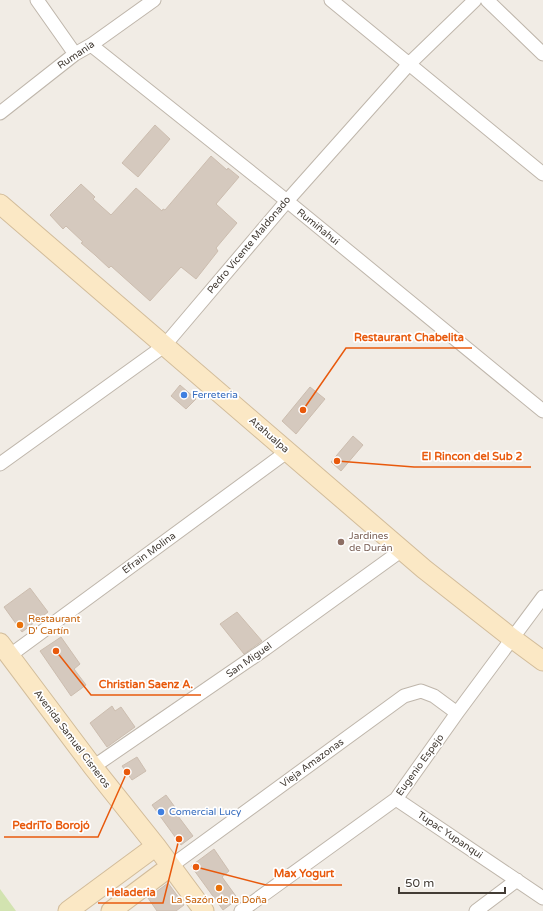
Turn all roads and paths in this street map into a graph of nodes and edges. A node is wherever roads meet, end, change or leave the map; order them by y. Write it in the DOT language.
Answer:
graph roads {
  1 [pos="37,0"];
  2 [pos="154,0"];
  3 [pos="331,0"];
  4 [pos="476,0"];
  5 [pos="487,0"];
  6 [pos="91,45"];
  7 [pos="75,54"];
  8 [pos="543,54"];
  9 [pos="409,64"];
  10 [pos="0,113"];
  11 [pos="543,174"];
  12 [pos="287,201"];
  13 [pos="0,204"];
  14 [pos="164,346"];
  15 [pos="543,411"];
  16 [pos="288,451"];
  17 [pos="0,464"];
  18 [pos="402,550"];
  19 [pos="543,597"];
  20 [pos="513,639"];
  21 [pos="5,649"];
  22 [pos="543,661"];
  23 [pos="457,713"];
  24 [pos="93,767"];
  25 [pos="396,799"];
  26 [pos="156,846"];
  27 [pos="171,866"];
  28 [pos="517,880"];
  29 [pos="543,898"];
  30 [pos="68,911"];
  31 [pos="111,911"];
  32 [pos="204,911"];
  33 [pos="241,911"];
  34 [pos="476,911"];
  1 -- 7 [label="street"];
  2 -- 6 [label="street, Rumania"];
  3 -- 9 [label="street"];
  4 -- 9 [label="street, Pedro Vicente Maldonado"];
  5 -- 8 [label="street"];
  6 -- 7 [label="street, Rumania"];
  6 -- 12 [label="street, Rumiñahui"];
  7 -- 10 [label="street, Rumania"];
  9 -- 11 [label="street"];
  9 -- 12 [label="street, Pedro Vicente Maldonado"];
  12 -- 14 [label="street, Pedro Vicente Maldonado"];
  12 -- 15 [label="street, Rumiñahui"];
  13 -- 14 [label="street, Atahualpa"];
  14 -- 16 [label="street, Atahualpa"];
  14 -- 17 [label="street, Pedro Vicente Maldonado"];
  16 -- 18 [label="street, Atahualpa"];
  16 -- 21 [label="street, Efrain Molina"];
  18 -- 20 [label="street, Atahualpa"];
  18 -- 24 [label="street, San Miguel"];
  19 -- 20 [label="street, Eugenio Espejo"];
  20 -- 22 [label="street, Atahualpa"];
  20 -- 23 [label="street, Eugenio Espejo"];
  21 -- 24 [label="street, Avenida Samuel Cisneros"];
  23 -- 25 [label="street, Eugenio Espejo"];
  23 -- 27 [label="street, Vieja Amazonas"];
  24 -- 26 [label="street, Avenida Samuel Cisneros"];
  25 -- 28 [label="street, Tupac Yupanqui"];
  25 -- 33 [label="street, Eugenio Espejo"];
  26 -- 27 [label="street, Avenida Samuel Cisneros"];
  26 -- 30 [label="street"];
  27 -- 31 [label="street"];
  27 -- 32 [label="street, Avenida Samuel Cisneros"];
  28 -- 29 [label="street, Tupac Yupanqui"];
  28 -- 34 [label="street"];
}
